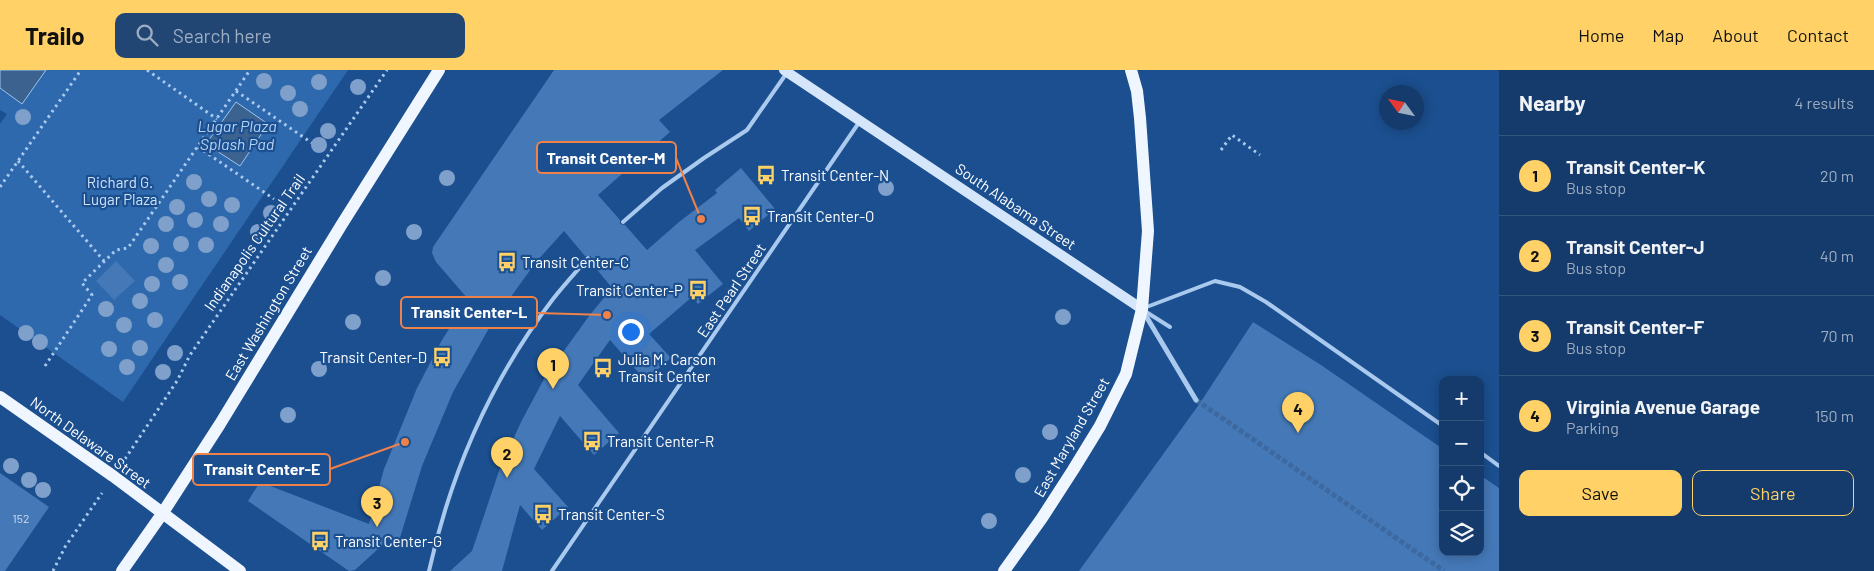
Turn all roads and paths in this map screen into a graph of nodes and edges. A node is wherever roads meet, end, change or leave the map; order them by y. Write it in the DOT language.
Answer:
graph roads {
  1 [pos="80,70"];
  2 [pos="147,70"];
  3 [pos="250,70"];
  4 [pos="387,70"];
  5 [pos="439,70"];
  6 [pos="1126,70"];
  7 [pos="1131,70"];
  8 [pos="786,71"];
  9 [pos="236,91"];
  10 [pos="1137,91"];
  11 [pos="217,119"];
  12 [pos="860,121"];
  13 [pos="312,143"];
  14 [pos="198,147"];
  15 [pos="1221,150"];
  16 [pos="1260,155"];
  17 [pos="18,161"];
  18 [pos="0,187"];
  19 [pos="274,199"];
  20 [pos="622,222"];
  21 [pos="588,258"];
  22 [pos="104,260"];
  23 [pos="1142,309"];
  24 [pos="1170,327"];
  25 [pos="45,366"];
  26 [pos="0,396"];
  27 [pos="1196,400"];
  28 [pos="1439,423"];
  29 [pos="144,430"];
  30 [pos="1484,455"];
  31 [pos="1499,466"];
  32 [pos="94,505"];
  33 [pos="162,514"];
  34 [pos="53,571"];
  35 [pos="122,571"];
  36 [pos="240,571"];
  37 [pos="429,571"];
  38 [pos="552,571"];
  39 [pos="1004,571"];
  1 -- 17 [label="path"];
  2 -- 11 [label="path"];
  3 -- 9 [label="path"];
  4 -- 29 [label="path, Indianapolis Cultural Trail"];
  5 -- 33 [label="main road, East Washington Street"];
  6 -- 10 [label="main road"];
  7 -- 10 [label="main road, East Maryland Street"];
  8 -- 12 [label="main road, South Alabama Street"];
  8 -- 20 [label="lane"];
  9 -- 11 [label="path"];
  9 -- 13 [label="path"];
  10 -- 23 [label="main road, East Maryland Street"];
  11 -- 14 [label="path"];
  12 -- 23 [label="main road, South Alabama Street"];
  12 -- 38 [label="lane, East Pearl Street"];
  14 -- 19 [label="path"];
  14 -- 22 [label="path"];
  15 -- 16 [label="path"];
  17 -- 18 [label="path"];
  17 -- 22 [label="path"];
  21 -- 37 [label="lane"];
  22 -- 25 [label="path"];
  23 -- 24 [label="lane"];
  23 -- 27 [label="street, South Alabama Street"];
  23 -- 28 [label="lane"];
  23 -- 39 [label="main road, East Maryland Street"];
  26 -- 33 [label="main road, North Delaware Street"];
  30 -- 31 [label="lane"];
  32 -- 34 [label="path"];
  33 -- 35 [label="main road, East Washington Street"];
  33 -- 36 [label="main road, North Delaware Street"];
}
